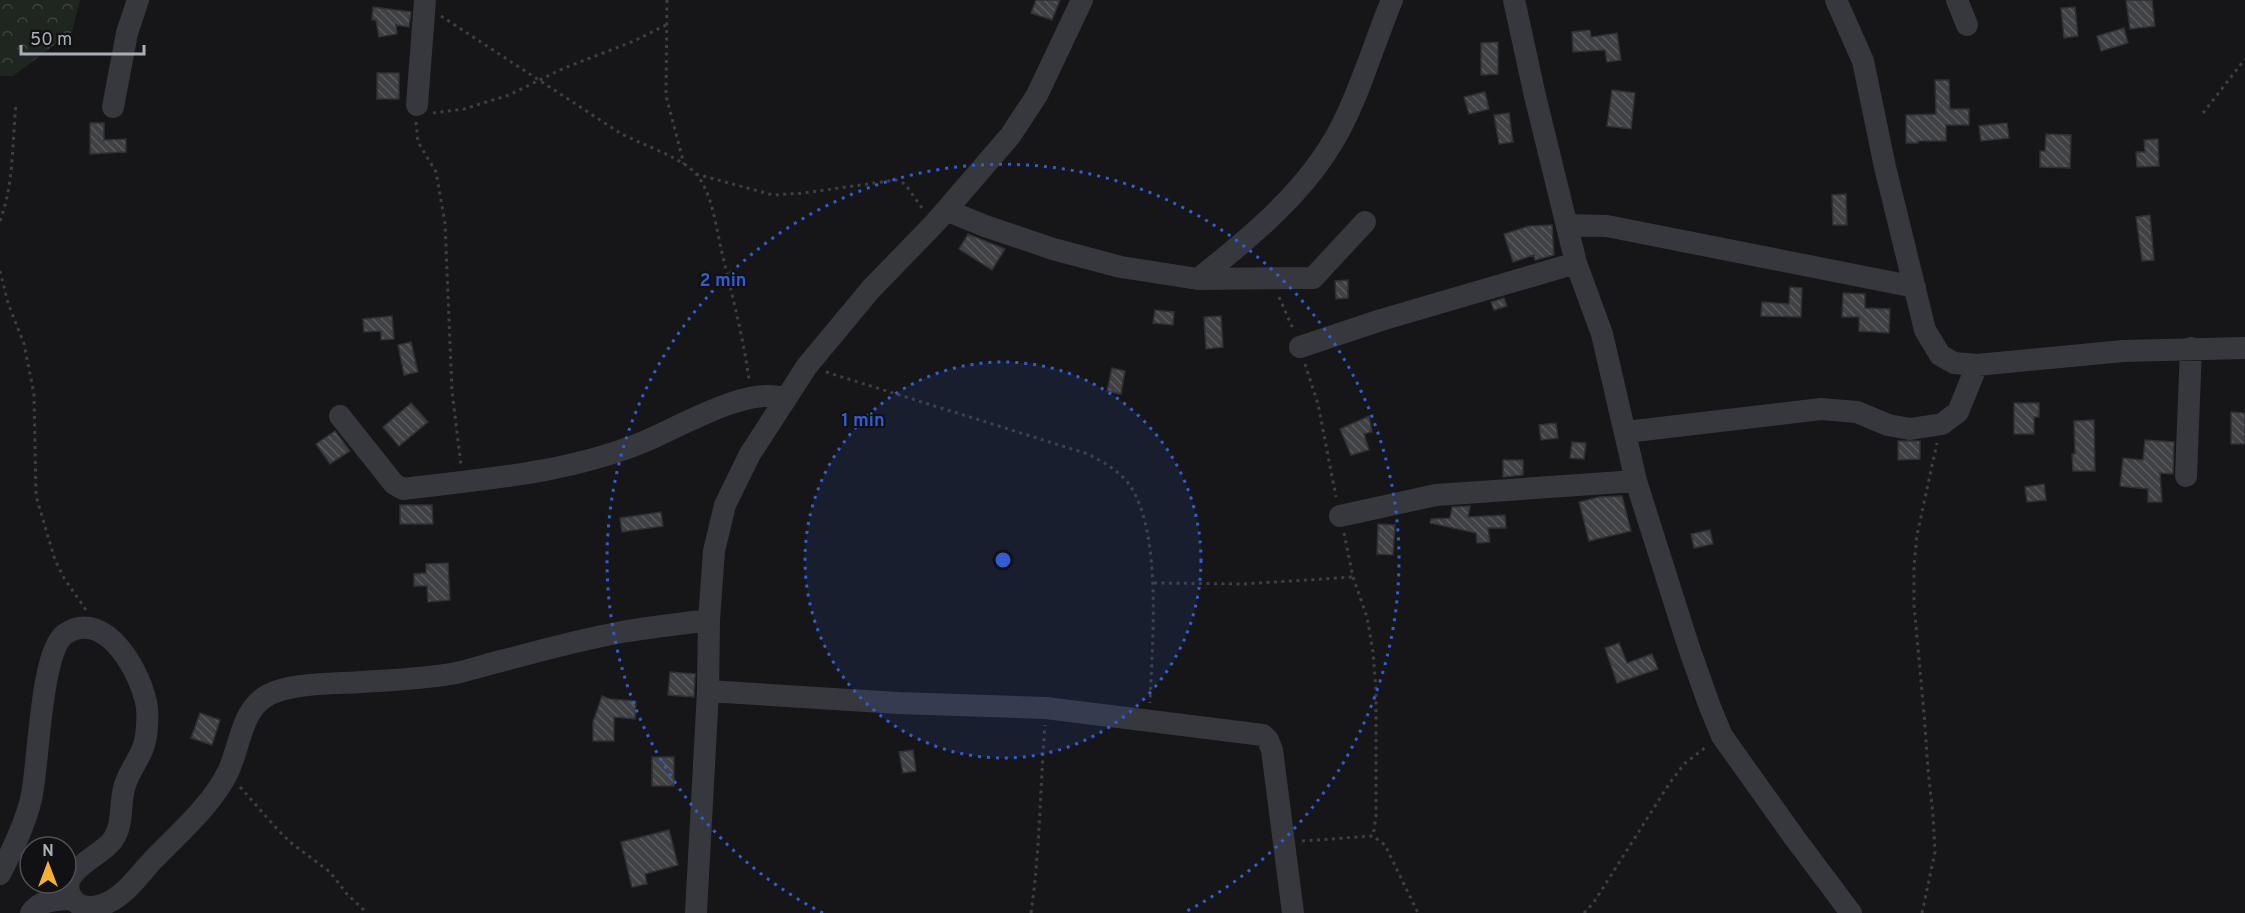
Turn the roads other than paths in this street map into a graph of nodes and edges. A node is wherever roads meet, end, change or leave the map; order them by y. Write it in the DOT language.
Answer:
graph roads {
  1 [pos="138,0"];
  2 [pos="1082,0"];
  3 [pos="1392,0"];
  4 [pos="1514,0"];
  5 [pos="1836,0"];
  6 [pos="1957,0"];
  7 [pos="425,3"];
  8 [pos="1966,25"];
  9 [pos="113,107"];
  10 [pos="417,110"];
  11 [pos="940,216"];
  12 [pos="1365,222"];
  13 [pos="1568,225"];
  14 [pos="1576,263"];
  15 [pos="1198,279"];
  16 [pos="1915,287"];
  17 [pos="1300,347"];
  18 [pos="2191,348"];
  19 [pos="2245,348"];
  20 [pos="1977,365"];
  21 [pos="784,399"];
  22 [pos="340,416"];
  23 [pos="1626,432"];
  24 [pos="2186,476"];
  25 [pos="1636,481"];
  26 [pos="1341,516"];
  27 [pos="709,620"];
  28 [pos="708,691"];
  29 [pos="0,874"];
  30 [pos="73,899"];
  31 [pos="31,913"];
  32 [pos="696,913"];
  33 [pos="1293,913"];
  34 [pos="1851,913"];
  1 -- 9 [label="street"];
  2 -- 11 [label="street"];
  3 -- 15 [label="street"];
  4 -- 13 [label="street"];
  5 -- 16 [label="street"];
  6 -- 8 [label="street"];
  7 -- 10 [label="street"];
  11 -- 15 [label="street"];
  11 -- 21 [label="street"];
  12 -- 15 [label="street"];
  13 -- 14 [label="street"];
  13 -- 16 [label="street"];
  14 -- 17 [label="street"];
  14 -- 23 [label="street"];
  16 -- 20 [label="street"];
  18 -- 19 [label="street"];
  18 -- 20 [label="street"];
  18 -- 24 [label="street"];
  20 -- 23 [label="street"];
  21 -- 22 [label="street"];
  21 -- 27 [label="street"];
  23 -- 25 [label="street"];
  25 -- 26 [label="street"];
  25 -- 34 [label="street"];
  27 -- 28 [label="street"];
  27 -- 30 [label="street"];
  28 -- 32 [label="street"];
  28 -- 33 [label="street"];
  29 -- 30 [label="street"];
  30 -- 31 [label="street"];
}
